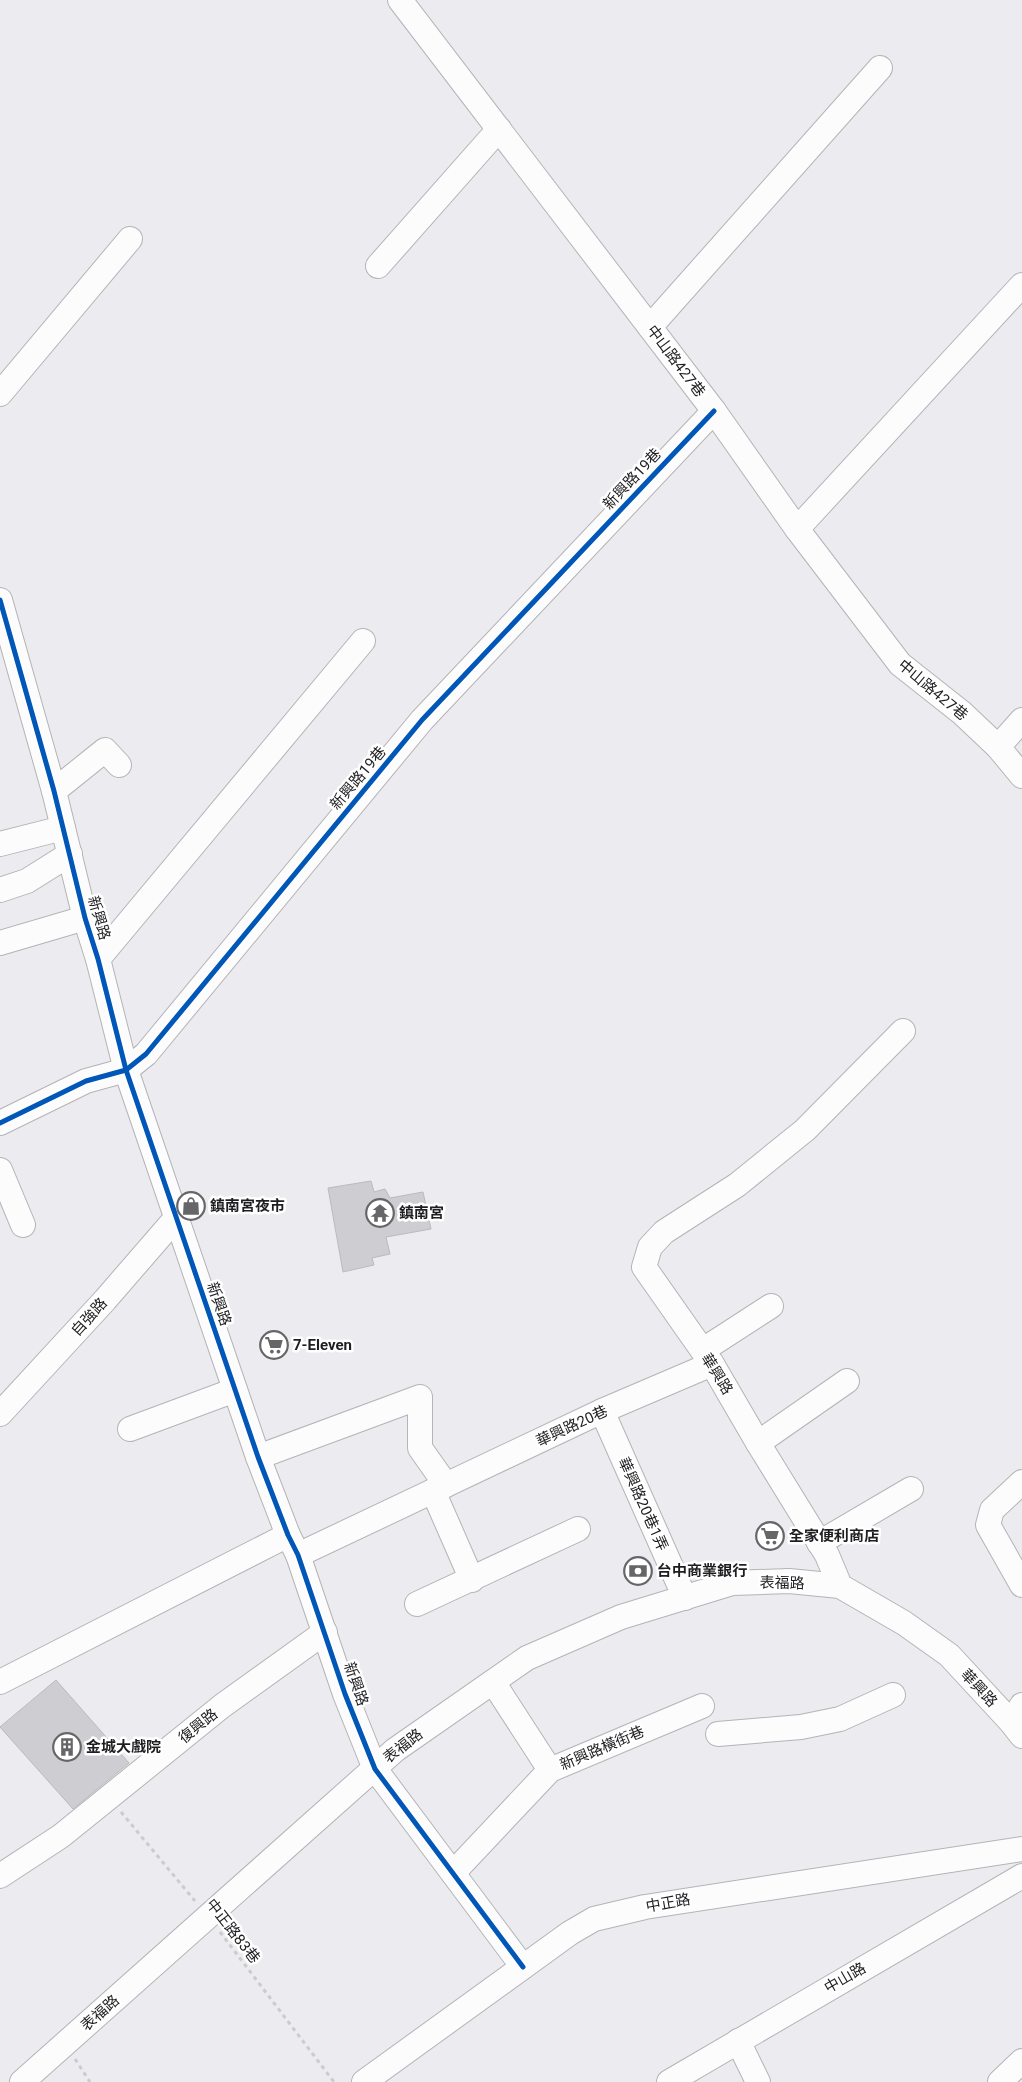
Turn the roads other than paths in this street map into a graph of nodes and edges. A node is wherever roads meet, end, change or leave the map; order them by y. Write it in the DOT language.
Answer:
graph roads {
  1 [pos="400,0"];
  2 [pos="880,68"];
  3 [pos="499,129"];
  4 [pos="130,239"];
  5 [pos="378,266"];
  6 [pos="1022,286"];
  7 [pos="650,327"];
  8 [pos="0,394"];
  9 [pos="714,411"];
  10 [pos="796,529"];
  11 [pos="0,600"];
  12 [pos="4,629"];
  13 [pos="363,640"];
  14 [pos="1022,720"];
  15 [pos="998,747"];
  16 [pos="119,764"];
  17 [pos="1022,776"];
  18 [pos="54,791"];
  19 [pos="64,828"];
  20 [pos="0,844"];
  21 [pos="70,854"];
  22 [pos="0,890"];
  23 [pos="85,918"];
  24 [pos="0,943"];
  25 [pos="98,959"];
  26 [pos="903,1031"];
  27 [pos="126,1070"];
  28 [pos="0,1124"];
  29 [pos="0,1170"];
  30 [pos="176,1218"];
  31 [pos="23,1225"];
  32 [pos="771,1306"];
  33 [pos="708,1357"];
  34 [pos="847,1381"];
  35 [pos="235,1390"];
  36 [pos="602,1411"];
  37 [pos="0,1414"];
  38 [pos="130,1429"];
  39 [pos="758,1443"];
  40 [pos="258,1457"];
  41 [pos="1022,1482"];
  42 [pos="439,1488"];
  43 [pos="911,1489"];
  44 [pos="578,1529"];
  45 [pos="819,1544"];
  46 [pos="293,1545"];
  47 [pos="472,1580"];
  48 [pos="1022,1585"];
  49 [pos="840,1586"];
  50 [pos="685,1598"];
  51 [pos="417,1604"];
  52 [pos="325,1632"];
  53 [pos="0,1682"];
  54 [pos="493,1682"];
  55 [pos="893,1696"];
  56 [pos="702,1706"];
  57 [pos="1018,1721"];
  58 [pos="718,1734"];
  59 [pos="375,1769"];
  60 [pos="550,1770"];
  61 [pos="1022,1849"];
  62 [pos="453,1874"];
  63 [pos="0,1876"];
  64 [pos="1022,1876"];
  65 [pos="523,1967"];
  66 [pos="738,2041"];
  67 [pos="1022,2061"];
  68 [pos="22,2082"];
  69 [pos="364,2082"];
  70 [pos="669,2082"];
  71 [pos="758,2082"];
  72 [pos="1000,2082"];
  1 -- 3 [label="street, 中山路427巷"];
  2 -- 7 [label="street"];
  3 -- 5 [label="street"];
  3 -- 7 [label="street, 中山路427巷"];
  4 -- 8 [label="street"];
  6 -- 10 [label="street"];
  7 -- 9 [label="street, 中山路427巷"];
  9 -- 10 [label="street, 中山路427巷"];
  9 -- 27 [label="street, 新興路19巷"];
  10 -- 15 [label="street, 中山路427巷"];
  11 -- 12 [label="street, 新興路"];
  12 -- 18 [label="street, 新興路"];
  13 -- 25 [label="street"];
  14 -- 15 [label="street"];
  15 -- 17 [label="street, 中山路427巷"];
  16 -- 18 [label="street"];
  18 -- 19 [label="street, 新興路"];
  19 -- 20 [label="street"];
  19 -- 21 [label="street, 新興路"];
  21 -- 22 [label="street"];
  21 -- 23 [label="street, 新興路"];
  23 -- 24 [label="street"];
  23 -- 25 [label="street, 新興路"];
  25 -- 27 [label="street, 新興路"];
  26 -- 33 [label="street, 華興路"];
  27 -- 28 [label="street, 新興路19巷"];
  27 -- 30 [label="street, 新興路"];
  29 -- 31 [label="street"];
  30 -- 35 [label="street, 新興路"];
  30 -- 37 [label="street, 自強路"];
  32 -- 33 [label="street, 華興路20巷"];
  33 -- 36 [label="street, 華興路20巷"];
  33 -- 39 [label="street, 華興路"];
  34 -- 39 [label="street"];
  35 -- 38 [label="street"];
  35 -- 40 [label="street, 新興路"];
  36 -- 42 [label="street, 華興路20巷"];
  36 -- 50 [label="street, 華興路20巷1弄"];
  39 -- 45 [label="street, 華興路"];
  40 -- 42 [label="street"];
  40 -- 46 [label="street, 新興路"];
  41 -- 48 [label="street"];
  42 -- 46 [label="street, 華興路20巷"];
  42 -- 47 [label="street"];
  43 -- 45 [label="street"];
  44 -- 47 [label="street"];
  45 -- 49 [label="street, 華興路"];
  46 -- 52 [label="street, 新興路"];
  46 -- 53 [label="street, 華興路20巷"];
  47 -- 51 [label="street"];
  49 -- 50 [label="street, 表福路"];
  49 -- 57 [label="street, 華興路"];
  50 -- 54 [label="street, 表福路"];
  52 -- 59 [label="street, 新興路"];
  52 -- 63 [label="street, 復興路"];
  54 -- 59 [label="street, 表福路"];
  54 -- 60 [label="street"];
  55 -- 58 [label="street"];
  56 -- 60 [label="street, 新興路橫街巷"];
  59 -- 62 [label="street, 新興路"];
  59 -- 68 [label="street, 表福路"];
  60 -- 62 [label="street, 新興路橫街巷"];
  61 -- 65 [label="street, 中正路"];
  62 -- 65 [label="street, 新興路"];
  64 -- 66 [label="street, 中山路"];
  65 -- 69 [label="street, 中正路"];
  66 -- 70 [label="street, 中山路"];
  66 -- 71 [label="street"];
  67 -- 72 [label="street"];
}
